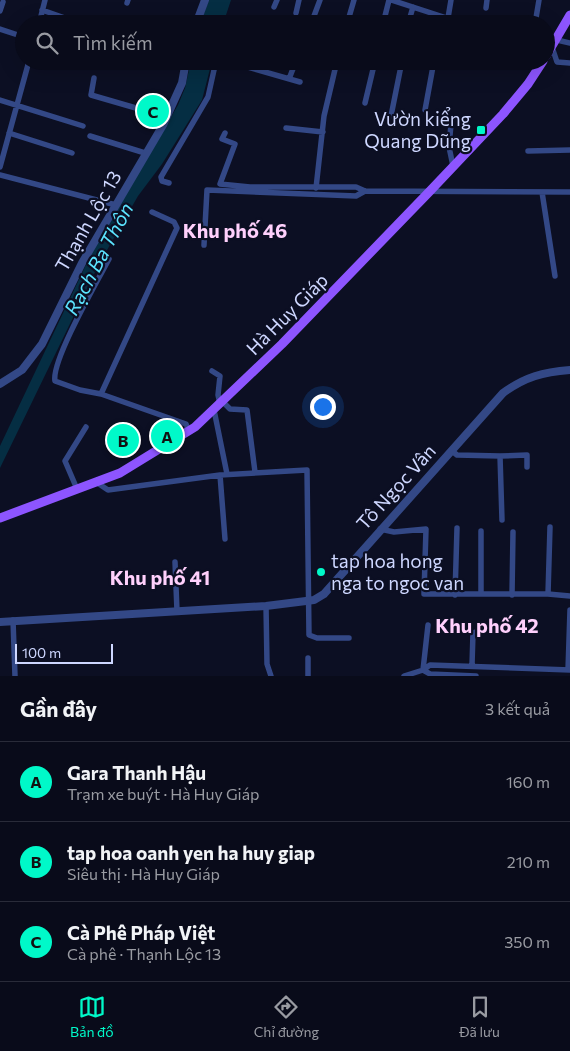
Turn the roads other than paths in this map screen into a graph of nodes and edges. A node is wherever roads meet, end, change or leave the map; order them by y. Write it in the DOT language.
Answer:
graph roads {
  1 [pos="45,0"];
  2 [pos="205,0"];
  3 [pos="277,0"];
  4 [pos="300,0"];
  5 [pos="320,0"];
  6 [pos="354,0"];
  7 [pos="390,0"];
  8 [pos="403,0"];
  9 [pos="451,0"];
  10 [pos="487,0"];
  11 [pos="539,0"];
  12 [pos="3,2"];
  13 [pos="413,6"];
  14 [pos="274,7"];
  15 [pos="486,8"];
  16 [pos="42,10"];
  17 [pos="0,11"];
  18 [pos="296,13"];
  19 [pos="41,15"];
  20 [pos="56,15"];
  21 [pos="199,15"];
  22 [pos="314,15"];
  23 [pos="350,15"];
  24 [pos="386,15"];
  25 [pos="410,15"];
  26 [pos="438,15"];
  27 [pos="447,15"];
  28 [pos="536,15"];
  29 [pos="570,15"];
  30 [pos="0,29"];
  31 [pos="15,34"];
  32 [pos="555,40"];
  33 [pos="555,43"];
  34 [pos="570,43"];
  35 [pos="555,52"];
  36 [pos="570,63"];
  37 [pos="27,70"];
  38 [pos="184,70"];
  39 [pos="214,70"];
  40 [pos="258,70"];
  41 [pos="292,70"];
  42 [pos="335,70"];
  43 [pos="373,70"];
  44 [pos="400,70"];
  45 [pos="432,70"];
  46 [pos="537,70"];
  47 [pos="94,78"];
  48 [pos="289,79"];
  49 [pos="300,82"];
  50 [pos="0,100"];
  51 [pos="366,103"];
  52 [pos="17,106"];
  53 [pos="424,110"];
  54 [pos="391,116"];
  55 [pos="166,117"];
  56 [pos="451,124"];
  57 [pos="83,126"];
  58 [pos="286,128"];
  59 [pos="224,132"];
  60 [pos="323,132"];
  61 [pos="9,134"];
  62 [pos="90,136"];
  63 [pos="570,150"];
  64 [pos="528,151"];
  65 [pos="72,153"];
  66 [pos="145,153"];
  67 [pos="454,166"];
  68 [pos="0,167"];
  69 [pos="0,175"];
  70 [pos="169,183"];
  71 [pos="316,188"];
  72 [pos="365,190"];
  73 [pos="430,192"];
  74 [pos="542,192"];
  75 [pos="570,192"];
  76 [pos="116,205"];
  77 [pos="152,212"];
  78 [pos="204,245"];
  79 [pos="109,259"];
  80 [pos="555,276"];
  81 [pos="570,370"];
  82 [pos="212,371"];
  83 [pos="0,384"];
  84 [pos="101,394"];
  85 [pos="219,405"];
  86 [pos="86,427"];
  87 [pos="189,432"];
  88 [pos="452,451"];
  89 [pos="500,456"];
  90 [pos="527,467"];
  91 [pos="255,472"];
  92 [pos="223,474"];
  93 [pos="96,482"];
  94 [pos="77,489"];
  95 [pos="0,518"];
  96 [pos="502,520"];
  97 [pos="550,527"];
  98 [pos="456,528"];
  99 [pos="380,529"];
  100 [pos="481,531"];
  101 [pos="513,532"];
  102 [pos="225,539"];
  103 [pos="175,562"];
  104 [pos="481,594"];
  105 [pos="548,594"];
  106 [pos="455,595"];
  107 [pos="512,595"];
  108 [pos="570,596"];
  109 [pos="309,601"];
  110 [pos="266,606"];
  111 [pos="570,610"];
  112 [pos="177,611"];
  113 [pos="12,620"];
  114 [pos="0,622"];
  115 [pos="428,625"];
  116 [pos="480,631"];
  117 [pos="349,638"];
  118 [pos="308,658"];
  119 [pos="472,665"];
  120 [pos="423,670"];
  121 [pos="569,670"];
  122 [pos="308,675"];
  123 [pos="15,676"];
  124 [pos="271,676"];
  125 [pos="404,676"];
  126 [pos="476,676"];
  1 -- 16 [label="street"];
  2 -- 21 [label="street"];
  3 -- 14 [label="street"];
  4 -- 18 [label="street"];
  5 -- 22 [label="street"];
  6 -- 23 [label="street"];
  7 -- 13 [label="street"];
  7 -- 24 [label="street"];
  8 -- 13 [label="street"];
  9 -- 27 [label="street"];
  10 -- 15 [label="street"];
  11 -- 28 [label="street"];
  12 -- 17 [label="street"];
  13 -- 25 [label="street"];
  13 -- 26 [label="street"];
  16 -- 19 [label="street"];
  16 -- 20 [label="street"];
  29 -- 32 [label="main road"];
  30 -- 31 [label="street"];
  33 -- 34 [label="street"];
  35 -- 36 [label="street"];
  37 -- 52 [label="street"];
  38 -- 55 [label="street, Thạnh Lộc 13"];
  39 -- 70 [label="street"];
  40 -- 48 [label="street"];
  41 -- 48 [label="street"];
  42 -- 60 [label="street"];
  43 -- 51 [label="street"];
  44 -- 54 [label="street"];
  45 -- 53 [label="street"];
  46 -- 67 [label="main road, Hà Huy Giáp"];
  47 -- 55 [label="street"];
  48 -- 49 [label="street"];
  50 -- 52 [label="street"];
  52 -- 57 [label="street"];
  52 -- 61 [label="street"];
  55 -- 66 [label="street, Thạnh Lộc 13"];
  56 -- 67 [label="street"];
  58 -- 60 [label="street"];
  59 -- 71 [label="street"];
  60 -- 71 [label="street"];
  61 -- 65 [label="street"];
  61 -- 68 [label="street"];
  62 -- 66 [label="street"];
  63 -- 64 [label="street"];
  66 -- 76 [label="street, Thạnh Lộc 13"];
  67 -- 73 [label="main road, Hà Huy Giáp"];
  69 -- 76 [label="street"];
  71 -- 72 [label="street"];
  72 -- 73 [label="street"];
  72 -- 78 [label="street"];
  73 -- 74 [label="street"];
  73 -- 85 [label="main road, Hà Huy Giáp"];
  74 -- 75 [label="street"];
  74 -- 80 [label="street"];
  76 -- 83 [label="street, Thạnh Lộc 13"];
  77 -- 84 [label="street"];
  79 -- 84 [label="street"];
  81 -- 88 [label="street, Tô Ngọc Vân"];
  82 -- 85 [label="street"];
  84 -- 87 [label="street"];
  85 -- 87 [label="main road, Hà Huy Giáp"];
  85 -- 91 [label="street"];
  85 -- 92 [label="street"];
  86 -- 94 [label="street"];
  87 -- 93 [label="main road, Hà Huy Giáp"];
  88 -- 89 [label="street"];
  88 -- 99 [label="street, Tô Ngọc Vân"];
  89 -- 90 [label="street"];
  89 -- 96 [label="street"];
  91 -- 92 [label="street"];
  91 -- 109 [label="street"];
  92 -- 93 [label="street"];
  92 -- 102 [label="street"];
  93 -- 94 [label="main road, Hà Huy Giáp"];
  94 -- 95 [label="main road, Hà Huy Giáp"];
  97 -- 105 [label="street"];
  98 -- 106 [label="street"];
  99 -- 106 [label="street"];
  99 -- 109 [label="street, Tô Ngọc Vân"];
  100 -- 104 [label="street"];
  101 -- 107 [label="street"];
  103 -- 112 [label="street"];
  104 -- 106 [label="street"];
  104 -- 107 [label="street"];
  105 -- 107 [label="street"];
  105 -- 108 [label="street"];
  109 -- 110 [label="street, Tô Ngọc Vân"];
  109 -- 117 [label="street"];
  110 -- 112 [label="street, Tô Ngọc Vân"];
  110 -- 124 [label="street"];
  111 -- 121 [label="street"];
  112 -- 113 [label="street, Tô Ngọc Vân"];
  113 -- 114 [label="street, Tô Ngọc Vân"];
  113 -- 123 [label="street"];
  115 -- 120 [label="street"];
  116 -- 119 [label="street"];
  118 -- 122 [label="street"];
  119 -- 120 [label="street"];
  119 -- 121 [label="street"];
  120 -- 125 [label="street"];
  120 -- 126 [label="street"];
}
